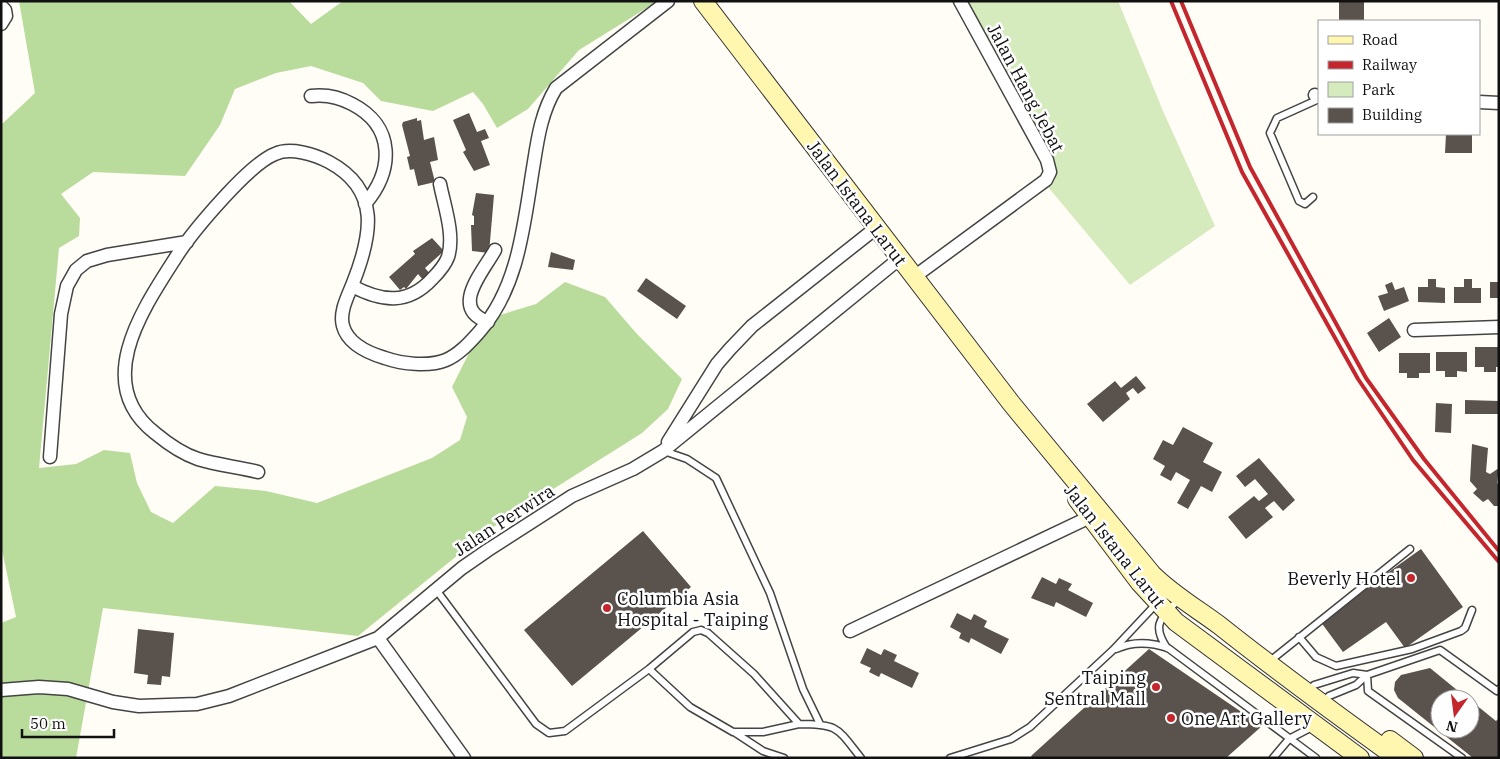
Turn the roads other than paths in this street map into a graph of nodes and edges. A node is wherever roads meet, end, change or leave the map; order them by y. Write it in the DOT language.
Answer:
graph roads {
  1 [pos="668,1"];
  2 [pos="703,1"];
  3 [pos="960,1"];
  4 [pos="1,6"];
  5 [pos="1,24"];
  6 [pos="311,96"];
  7 [pos="1317,97"];
  8 [pos="1480,102"];
  9 [pos="1499,103"];
  10 [pos="440,184"];
  11 [pos="1313,197"];
  12 [pos="365,204"];
  13 [pos="876,228"];
  14 [pos="186,242"];
  15 [pos="495,250"];
  16 [pos="899,259"];
  17 [pos="914,277"];
  18 [pos="352,286"];
  19 [pos="488,322"];
  20 [pos="1499,327"];
  21 [pos="1414,330"];
  22 [pos="1011,403"];
  23 [pos="663,451"];
  24 [pos="50,458"];
  25 [pos="258,472"];
  26 [pos="1090,517"];
  27 [pos="1410,549"];
  28 [pos="437,591"];
  29 [pos="1169,601"];
  30 [pos="1472,610"];
  31 [pos="1202,612"];
  32 [pos="850,631"];
  33 [pos="1299,637"];
  34 [pos="378,638"];
  35 [pos="1168,648"];
  36 [pos="1113,650"];
  37 [pos="1275,657"];
  38 [pos="649,669"];
  39 [pos="1367,676"];
  40 [pos="1306,686"];
  41 [pos="1499,689"];
  42 [pos="1,690"];
  43 [pos="1329,696"];
  44 [pos="799,724"];
  45 [pos="820,724"];
  46 [pos="1314,726"];
  47 [pos="733,732"];
  48 [pos="1289,739"];
  49 [pos="975,751"];
  50 [pos="1275,757"];
  51 [pos="464,758"];
  52 [pos="784,758"];
  53 [pos="862,758"];
  54 [pos="950,758"];
  55 [pos="982,758"];
  56 [pos="1316,758"];
  57 [pos="1360,758"];
  58 [pos="1398,758"];
  59 [pos="1414,758"];
  60 [pos="1462,758"];
  1 -- 19 [label="street"];
  2 -- 13 [label="main road, Jalan Istana Larut"];
  3 -- 17 [label="street, Jalan Hang Jebat"];
  4 -- 5 [label="street"];
  6 -- 12 [label="street"];
  7 -- 11 [label="lane"];
  8 -- 9 [label="street"];
  10 -- 18 [label="street"];
  12 -- 14 [label="street"];
  12 -- 18 [label="street"];
  13 -- 16 [label="main road, Jalan Istana Larut"];
  13 -- 23 [label="street, Jalan Perwira"];
  14 -- 24 [label="street"];
  14 -- 25 [label="street"];
  15 -- 19 [label="street"];
  16 -- 17 [label="main road, Jalan Istana Larut"];
  16 -- 23 [label="street, Jalan Perwira"];
  17 -- 22 [label="main road, Jalan Istana Larut"];
  18 -- 19 [label="street"];
  20 -- 21 [label="street"];
  22 -- 26 [label="main road, Jalan Istana Larut"];
  22 -- 29 [label="main road, Jalan Istana Larut"];
  23 -- 28 [label="street, Jalan Perwira"];
  23 -- 45 [label="lane"];
  26 -- 29 [label="main road, Jalan Istana Larut"];
  26 -- 32 [label="street"];
  27 -- 33 [label="lane"];
  28 -- 34 [label="street, Jalan Perwira"];
  28 -- 38 [label="lane"];
  29 -- 31 [label="main road, Jalan Istana Larut"];
  29 -- 35 [label="lane"];
  29 -- 36 [label="lane"];
  29 -- 46 [label="main road, Jalan Istana Larut"];
  30 -- 33 [label="lane"];
  31 -- 37 [label="main road, Jalan Istana Larut"];
  31 -- 40 [label="main road, Jalan Istana Larut"];
  33 -- 37 [label="lane"];
  34 -- 42 [label="street, Jalan Perwira"];
  34 -- 51 [label="street"];
  35 -- 36 [label="lane"];
  35 -- 48 [label="lane"];
  36 -- 49 [label="lane"];
  37 -- 40 [label="main road, Jalan Istana Larut"];
  38 -- 44 [label="lane"];
  38 -- 47 [label="lane"];
  39 -- 40 [label="lane"];
  39 -- 41 [label="lane"];
  39 -- 43 [label="lane"];
  39 -- 60 [label="lane"];
  40 -- 43 [label="main road, Jalan Istana Larut"];
  40 -- 58 [label="main road, Jalan Istana Larut"];
  43 -- 59 [label="main road, Jalan Istana Larut"];
  44 -- 45 [label="lane"];
  44 -- 47 [label="lane"];
  45 -- 53 [label="lane"];
  46 -- 48 [label="lane"];
  46 -- 57 [label="main road, Jalan Istana Larut"];
  47 -- 52 [label="lane"];
  48 -- 50 [label="lane"];
  48 -- 56 [label="lane"];
  49 -- 54 [label="lane"];
  49 -- 55 [label="lane"];
}
